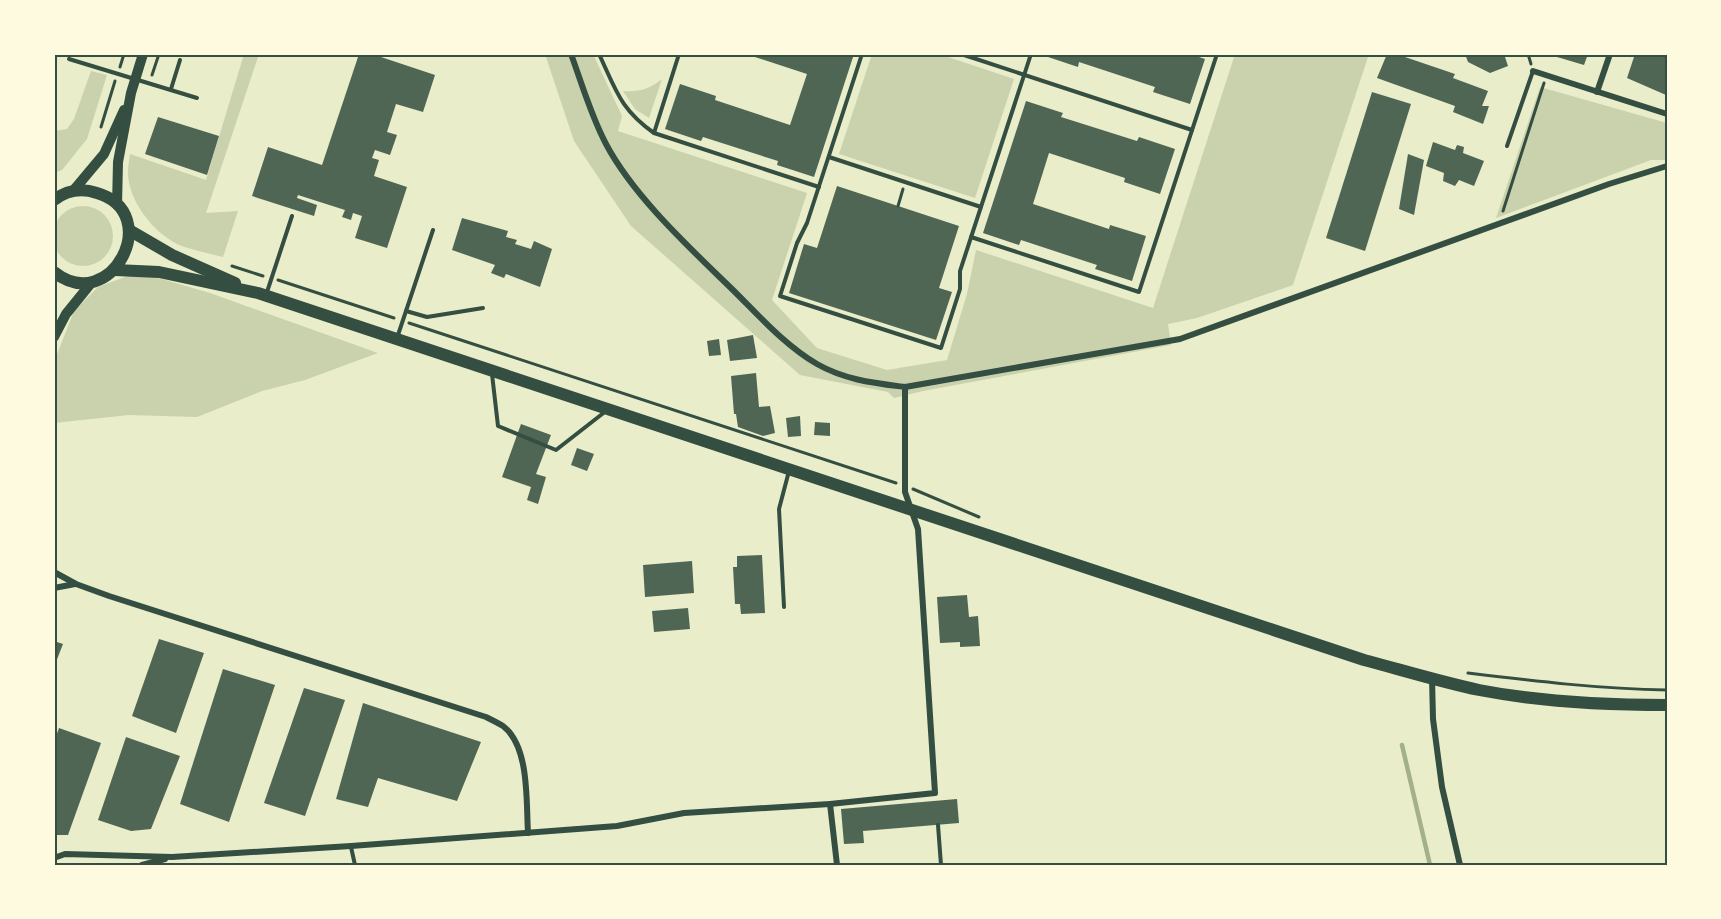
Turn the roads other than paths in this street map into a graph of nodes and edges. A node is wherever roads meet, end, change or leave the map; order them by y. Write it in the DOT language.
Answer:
graph roads {
  1 [pos="143,54"];
  2 [pos="571,54"];
  3 [pos="599,54"];
  4 [pos="679,54"];
  5 [pos="862,54"];
  6 [pos="961,54"];
  7 [pos="1031,54"];
  8 [pos="1217,54"];
  9 [pos="1610,54"];
  10 [pos="69,59"];
  11 [pos="180,60"];
  12 [pos="1533,71"];
  13 [pos="1024,75"];
  14 [pos="135,79"];
  15 [pos="171,89"];
  16 [pos="1597,92"];
  17 [pos="131,93"];
  18 [pos="197,98"];
  19 [pos="1667,114"];
  20 [pos="1192,130"];
  21 [pos="654,133"];
  22 [pos="1507,146"];
  23 [pos="829,157"];
  24 [pos="1667,166"];
  25 [pos="819,187"];
  26 [pos="73,191"];
  27 [pos="54,200"];
  28 [pos="117,205"];
  29 [pos="981,207"];
  30 [pos="292,216"];
  31 [pos="129,230"];
  32 [pos="433,230"];
  33 [pos="971,237"];
  34 [pos="114,270"];
  35 [pos="54,272"];
  36 [pos="92,282"];
  37 [pos="262,294"];
  38 [pos="483,308"];
  39 [pos="406,311"];
  40 [pos="54,337"];
  41 [pos="397,339"];
  42 [pos="492,370"];
  43 [pos="905,387"];
  44 [pos="609,409"];
  45 [pos="790,469"];
  46 [pos="910,509"];
  47 [pos="54,572"];
  48 [pos="76,584"];
  49 [pos="54,588"];
  50 [pos="784,607"];
  51 [pos="1432,677"];
  52 [pos="1667,705"];
  53 [pos="830,804"];
  54 [pos="938,825"];
  55 [pos="528,833"];
  56 [pos="351,846"];
  57 [pos="172,857"];
  58 [pos="54,858"];
  59 [pos="142,865"];
  60 [pos="355,865"];
  61 [pos="837,865"];
  62 [pos="941,865"];
  63 [pos="1460,865"];
  1 -- 14 [label="street"];
  2 -- 43 [label="street"];
  3 -- 21 [label="lane"];
  4 -- 21 [label="lane"];
  5 -- 23 [label="lane"];
  6 -- 13 [label="lane"];
  7 -- 13 [label="lane"];
  8 -- 20 [label="lane"];
  9 -- 16 [label="street"];
  10 -- 14 [label="lane"];
  11 -- 15 [label="lane"];
  12 -- 16 [label="street"];
  12 -- 22 [label="lane"];
  13 -- 20 [label="lane"];
  13 -- 29 [label="lane"];
  14 -- 15 [label="lane"];
  14 -- 17 [label="street"];
  15 -- 18 [label="lane"];
  16 -- 19 [label="street"];
  17 -- 26 [label="street"];
  17 -- 28 [label="street"];
  20 -- 33 [label="lane"];
  21 -- 25 [label="lane"];
  23 -- 25 [label="lane"];
  23 -- 29 [label="lane"];
  24 -- 43 [label="street"];
  25 -- 33 [label="lane"];
  26 -- 27 [label="main road"];
  26 -- 28 [label="main road"];
  28 -- 31 [label="main road"];
  29 -- 33 [label="lane"];
  30 -- 37 [label="lane"];
  31 -- 34 [label="main road"];
  31 -- 37 [label="main road"];
  32 -- 39 [label="lane"];
  34 -- 36 [label="main road"];
  34 -- 37 [label="main road"];
  35 -- 36 [label="main road"];
  36 -- 40 [label="street"];
  37 -- 41 [label="main road"];
  38 -- 39 [label="lane"];
  39 -- 41 [label="lane"];
  41 -- 42 [label="main road"];
  42 -- 44 [label="main road"];
  42 -- 44 [label="lane"];
  43 -- 46 [label="street"];
  44 -- 45 [label="main road"];
  45 -- 46 [label="main road"];
  45 -- 50 [label="lane"];
  46 -- 51 [label="main road"];
  46 -- 53 [label="street"];
  47 -- 48 [label="street"];
  48 -- 49 [label="street"];
  48 -- 55 [label="street"];
  51 -- 52 [label="main road"];
  51 -- 63 [label="street"];
  53 -- 55 [label="street"];
  53 -- 61 [label="street"];
  54 -- 62 [label="lane"];
  55 -- 56 [label="street"];
  56 -- 57 [label="street"];
  56 -- 60 [label="lane"];
  57 -- 58 [label="street"];
  57 -- 59 [label="street"];
}
